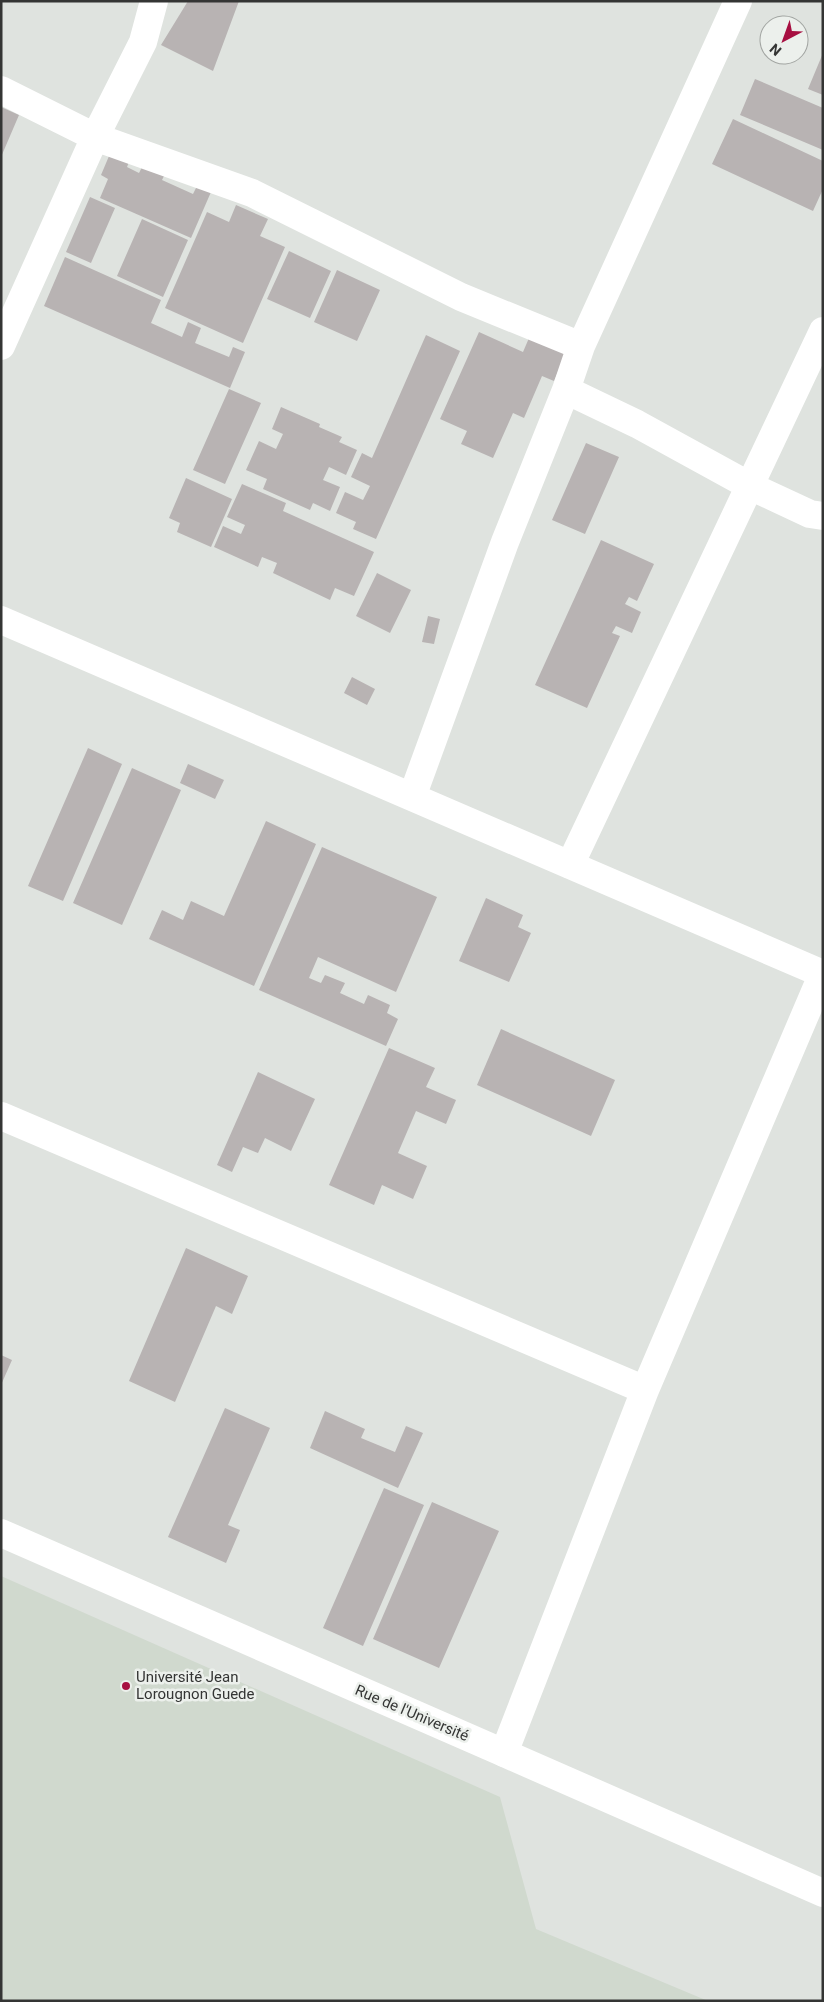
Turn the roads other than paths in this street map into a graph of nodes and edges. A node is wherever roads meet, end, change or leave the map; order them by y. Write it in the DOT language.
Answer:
graph roads {
  1 [pos="154,1"];
  2 [pos="738,1"];
  3 [pos="1,90"];
  4 [pos="95,137"];
  5 [pos="823,331"];
  6 [pos="1,346"];
  7 [pos="581,346"];
  8 [pos="566,390"];
  9 [pos="750,486"];
  10 [pos="823,516"];
  11 [pos="1,620"];
  12 [pos="412,797"];
  13 [pos="570,865"];
  14 [pos="823,973"];
  15 [pos="1,1116"];
  16 [pos="645,1390"];
  17 [pos="1,1533"];
  18 [pos="504,1753"];
  19 [pos="823,1892"];
  1 -- 4 [label="street"];
  2 -- 7 [label="street"];
  3 -- 4 [label="street"];
  4 -- 6 [label="street"];
  4 -- 7 [label="street"];
  5 -- 9 [label="street"];
  7 -- 8 [label="street"];
  8 -- 9 [label="street"];
  8 -- 12 [label="street"];
  9 -- 10 [label="street"];
  9 -- 13 [label="street"];
  11 -- 12 [label="street"];
  12 -- 13 [label="street"];
  13 -- 14 [label="street"];
  14 -- 16 [label="street"];
  15 -- 16 [label="street"];
  16 -- 18 [label="street"];
  17 -- 18 [label="street, Rue de l'Université"];
  18 -- 19 [label="street, Rue de l'Université"];
}
